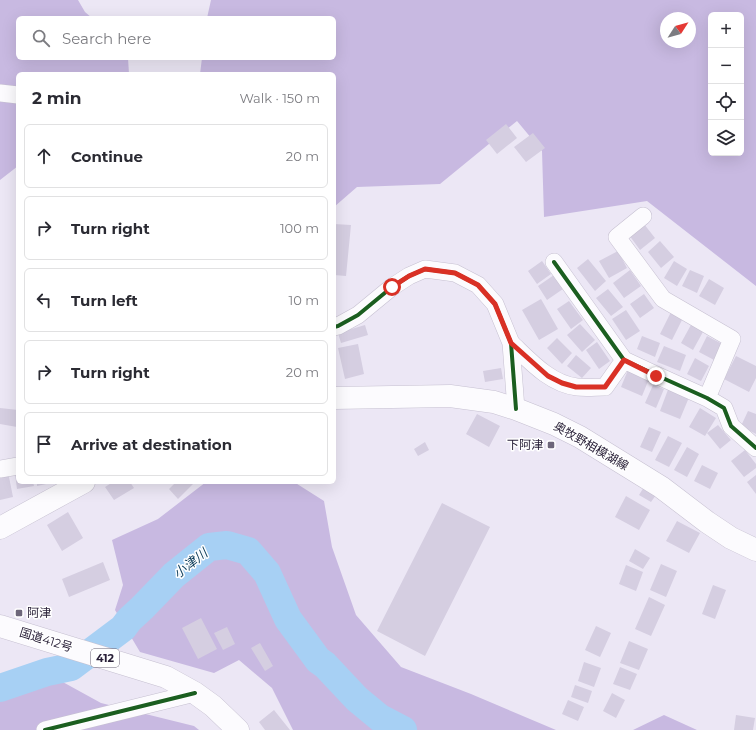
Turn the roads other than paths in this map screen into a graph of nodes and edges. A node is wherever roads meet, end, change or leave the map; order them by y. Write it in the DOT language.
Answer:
graph roads {
  1 [pos="0,93"];
  2 [pos="16,95"];
  3 [pos="643,216"];
  4 [pos="554,262"];
  5 [pos="336,326"];
  6 [pos="511,343"];
  7 [pos="624,360"];
  8 [pos="336,398"];
  9 [pos="707,398"];
  10 [pos="516,409"];
  11 [pos="756,448"];
  12 [pos="16,466"];
  13 [pos="0,470"];
  14 [pos="80,484"];
  15 [pos="0,528"];
  16 [pos="756,550"];
  17 [pos="0,626"];
  18 [pos="195,693"];
  19 [pos="45,730"];
  20 [pos="238,730"];
  1 -- 2 [label="street"];
  3 -- 9 [label="street"];
  4 -- 7 [label="street"];
  5 -- 6 [label="street"];
  6 -- 7 [label="street"];
  6 -- 10 [label="street"];
  7 -- 9 [label="street"];
  8 -- 10 [label="main road, 奥牧野相模湖線"];
  9 -- 11 [label="street"];
  10 -- 16 [label="main road, 奥牧野相模湖線"];
  12 -- 13 [label="street"];
  14 -- 15 [label="main road"];
  17 -- 18 [label="main road, 国道412号 / 412"];
  18 -- 19 [label="street"];
  18 -- 20 [label="main road, 国道412号 / 412"];
}
